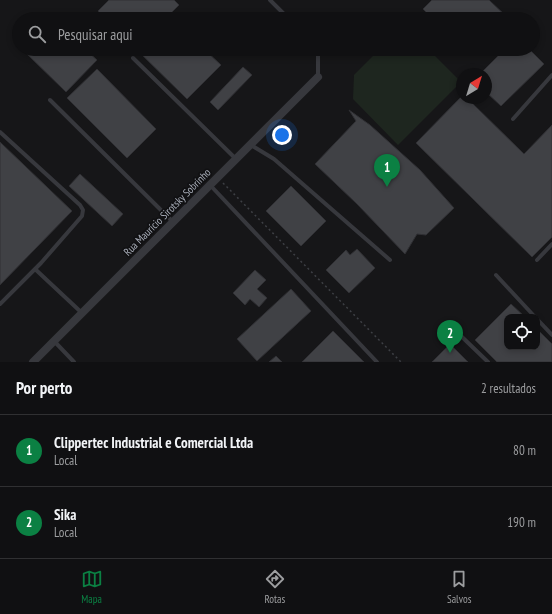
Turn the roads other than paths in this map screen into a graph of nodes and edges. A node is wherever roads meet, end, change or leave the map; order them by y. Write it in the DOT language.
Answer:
graph roads {
  1 [pos="270,0"];
  2 [pos="282,12"];
  3 [pos="318,56"];
  4 [pos="132,58"];
  5 [pos="552,75"];
  6 [pos="318,77"];
  7 [pos="50,100"];
  8 [pos="513,119"];
  9 [pos="0,132"];
  10 [pos="250,145"];
  11 [pos="236,159"];
  12 [pos="210,185"];
  13 [pos="173,222"];
  14 [pos="552,244"];
  15 [pos="390,260"];
  16 [pos="537,260"];
  17 [pos="35,269"];
  18 [pos="496,275"];
  19 [pos="0,304"];
  20 [pos="82,313"];
  21 [pos="532,314"];
  22 [pos="540,322"];
  23 [pos="552,335"];
  24 [pos="461,336"];
  25 [pos="54,341"];
  26 [pos="33,362"];
  27 [pos="74,362"];
  28 [pos="377,362"];
  29 [pos="488,362"];
  1 -- 2 [label="lane"];
  3 -- 6 [label="lane"];
  4 -- 11 [label="lane"];
  5 -- 8 [label="lane"];
  6 -- 10 [label="street, Rua Maurício Sirotsky Sobrinho"];
  7 -- 13 [label="lane"];
  9 -- 17 [label="lane"];
  10 -- 11 [label="street, Rua Maurício Sirotsky Sobrinho"];
  10 -- 15 [label="lane"];
  11 -- 12 [label="street, Rua Maurício Sirotsky Sobrinho"];
  12 -- 13 [label="street, Rua Maurício Sirotsky Sobrinho"];
  12 -- 28 [label="lane"];
  13 -- 20 [label="street, Rua Maurício Sirotsky Sobrinho"];
  14 -- 16 [label="lane"];
  17 -- 19 [label="lane"];
  17 -- 20 [label="lane"];
  18 -- 21 [label="lane"];
  20 -- 25 [label="street, Rua Maurício Sirotsky Sobrinho"];
  22 -- 23 [label="lane"];
  24 -- 29 [label="lane"];
  25 -- 26 [label="street, Rua Maurício Sirotsky Sobrinho"];
  25 -- 27 [label="lane"];
}
